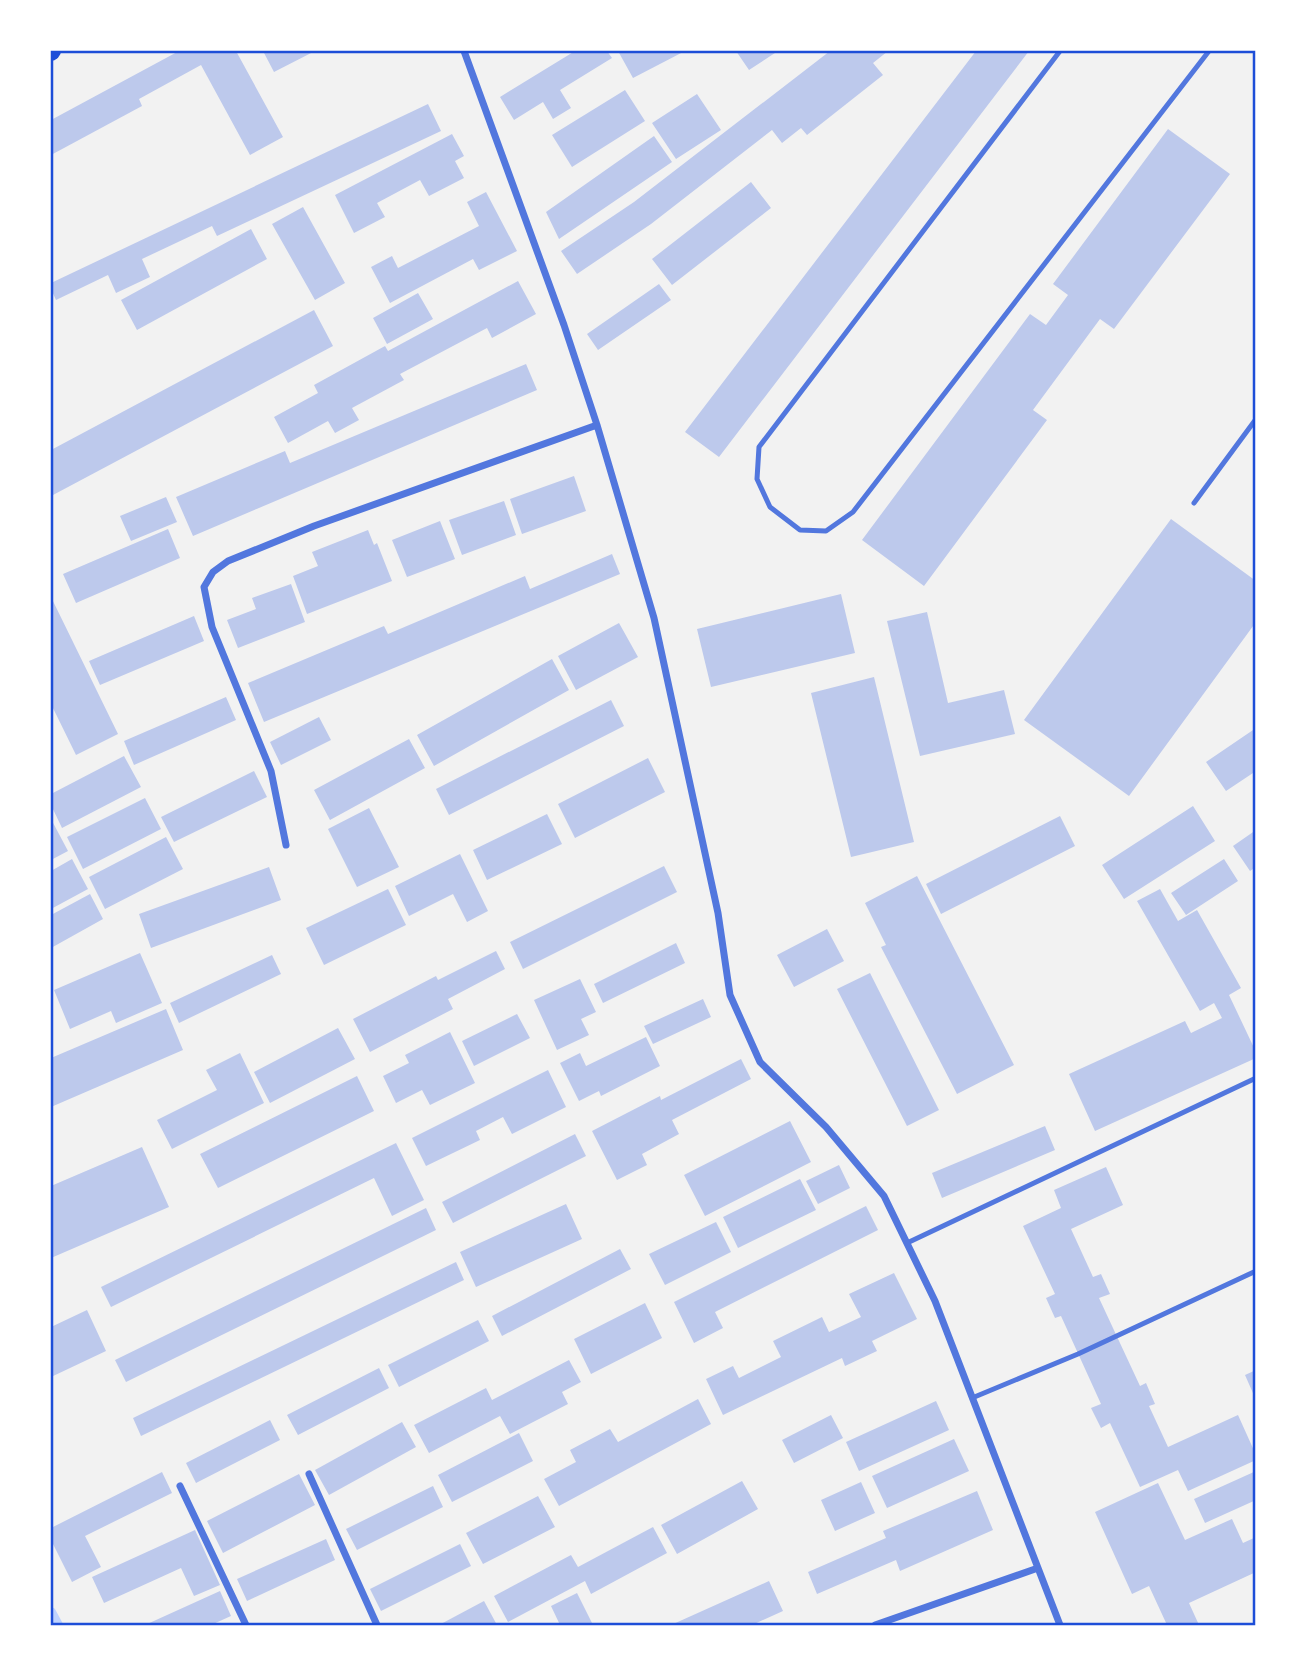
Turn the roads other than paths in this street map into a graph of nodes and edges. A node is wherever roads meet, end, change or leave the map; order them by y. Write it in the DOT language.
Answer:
graph roads {
  1 [pos="464,51"];
  2 [pos="1060,51"];
  3 [pos="1209,51"];
  4 [pos="1256,419"];
  5 [pos="597,425"];
  6 [pos="1194,503"];
  7 [pos="286,845"];
  8 [pos="1256,1078"];
  9 [pos="907,1243"];
  10 [pos="1256,1270"];
  11 [pos="972,1398"];
  12 [pos="309,1474"];
  13 [pos="180,1486"];
  14 [pos="1038,1567"];
  15 [pos="246,1625"];
  16 [pos="376,1625"];
  17 [pos="875,1625"];
  18 [pos="1060,1625"];
  1 -- 5 [label="street"];
  2 -- 3 [label="lane"];
  4 -- 6 [label="lane"];
  5 -- 7 [label="street"];
  5 -- 9 [label="street"];
  8 -- 9 [label="lane"];
  9 -- 11 [label="street"];
  10 -- 11 [label="lane"];
  11 -- 14 [label="street"];
  12 -- 16 [label="street"];
  13 -- 15 [label="street"];
  14 -- 17 [label="street"];
  14 -- 18 [label="street"];
}
